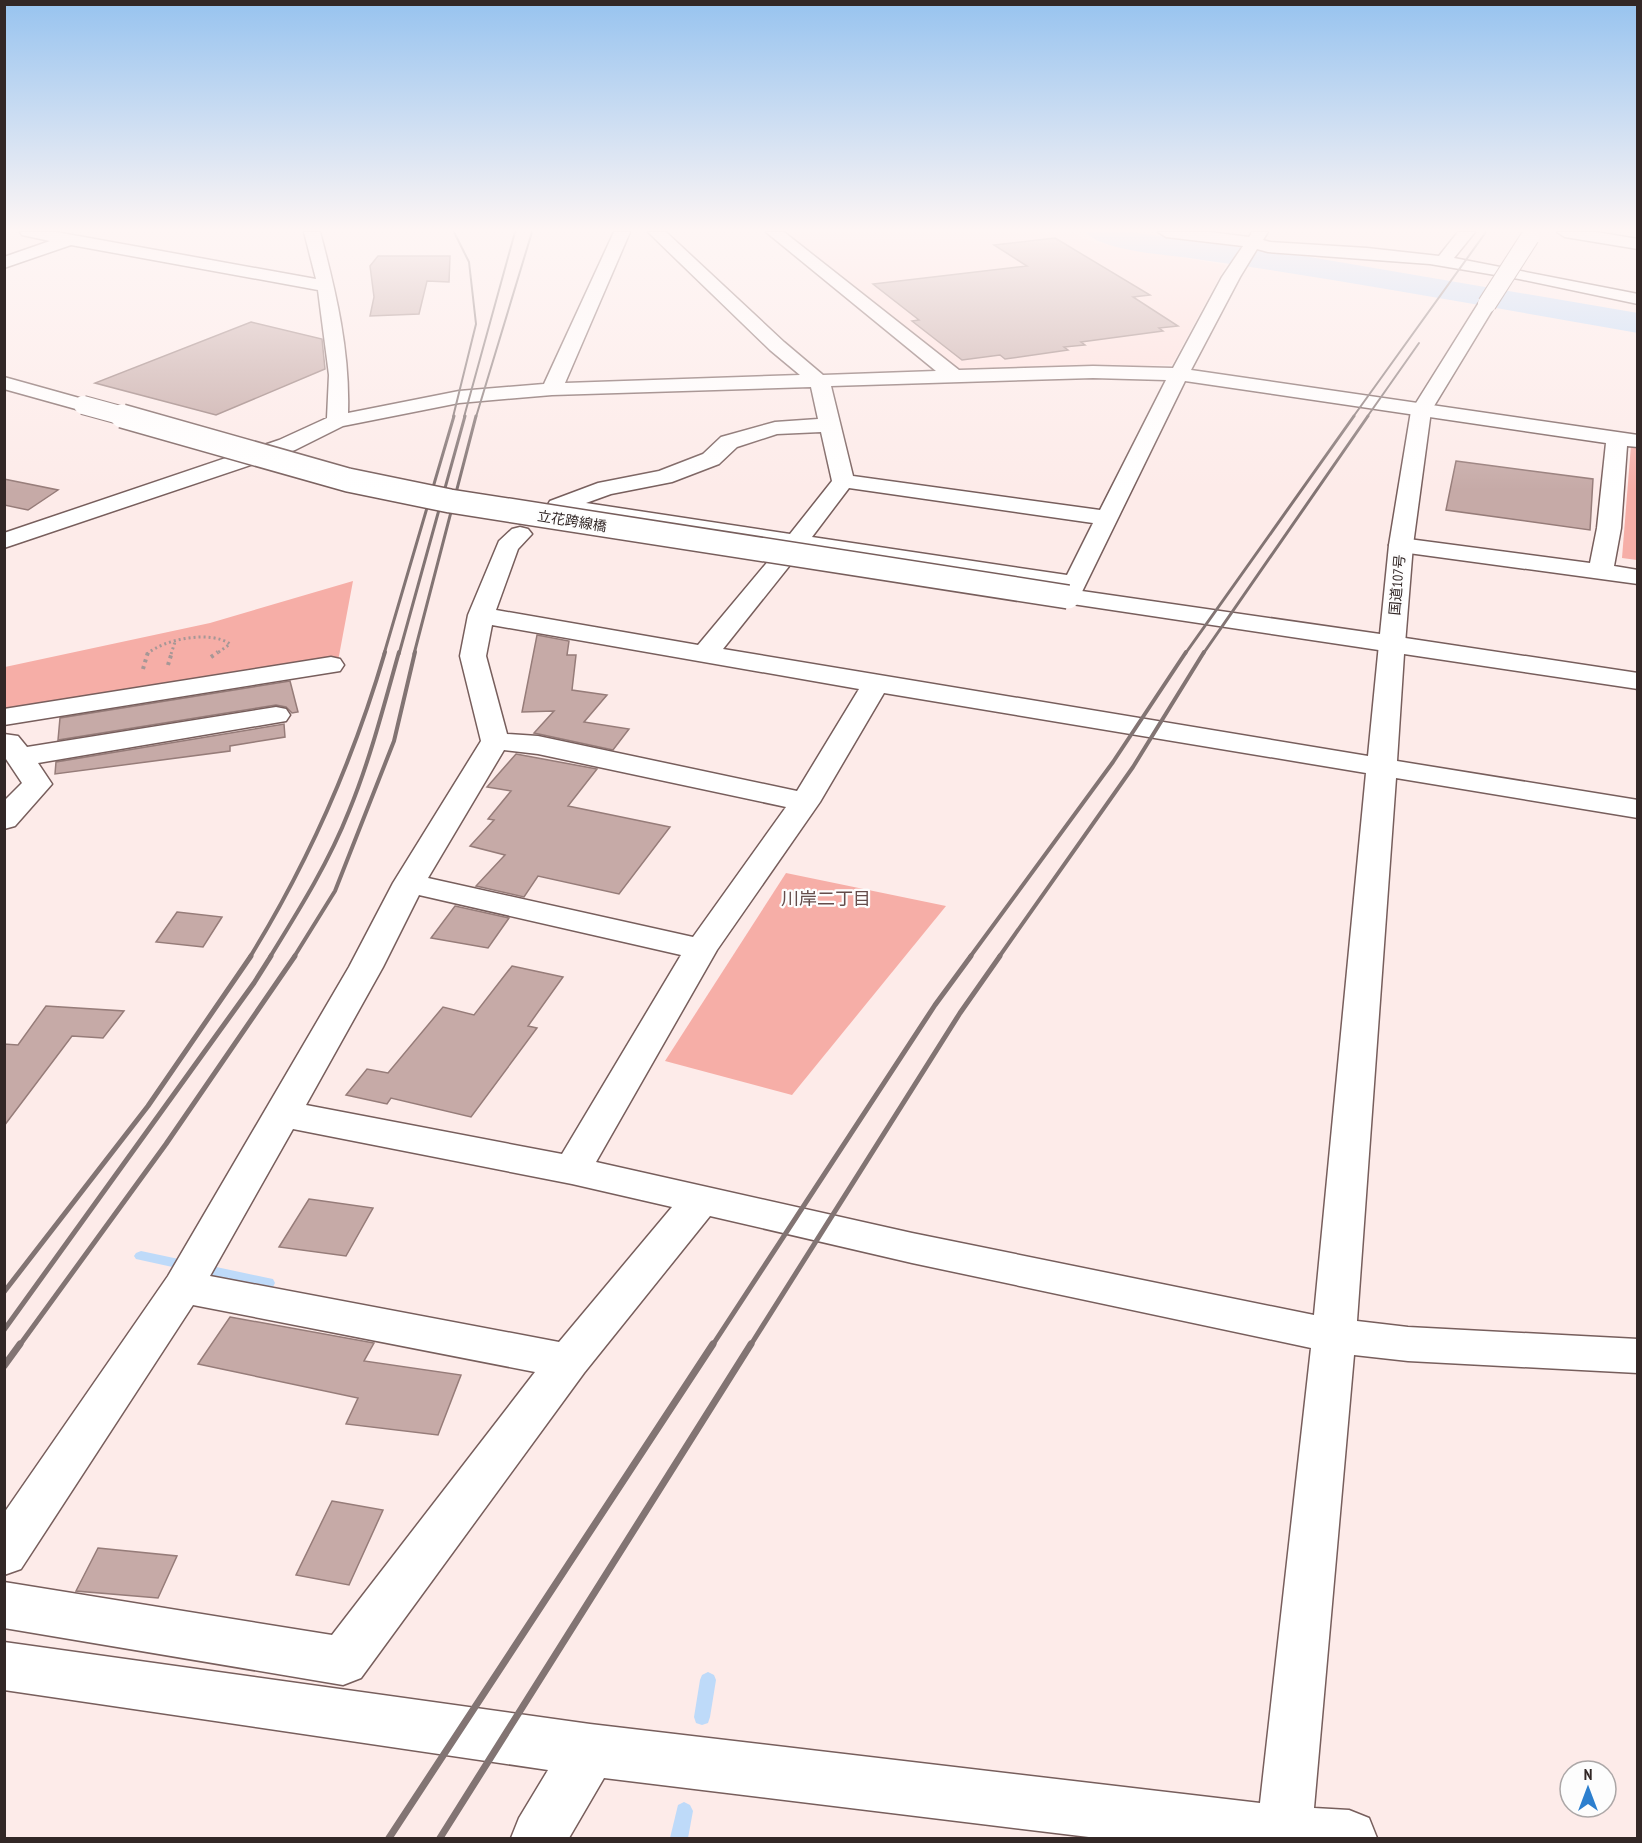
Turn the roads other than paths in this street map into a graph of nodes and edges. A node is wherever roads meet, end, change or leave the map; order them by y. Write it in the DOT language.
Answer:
graph roads {
  1 [pos="331,318"];
  2 [pos="584,318"];
  3 [pos="747,318"];
  4 [pos="882,318"];
  5 [pos="1210,318"];
  6 [pos="1478,318"];
  7 [pos="1179,374"];
  8 [pos="955,376"];
  9 [pos="820,382"];
  10 [pos="4,383"];
  11 [pos="552,389"];
  12 [pos="1421,411"];
  13 [pos="337,421"];
  14 [pos="830,425"];
  15 [pos="1627,439"];
  16 [pos="843,481"];
  17 [pos="1107,518"];
  18 [pos="520,534"];
  19 [pos="4,541"];
  20 [pos="797,542"];
  21 [pos="1401,545"];
  22 [pos="1601,572"];
  23 [pos="1638,577"];
  24 [pos="1072,590"];
  25 [pos="481,615"];
  26 [pos="1392,644"];
  27 [pos="705,654"];
  28 [pos="331,665"];
  29 [pos="1638,681"];
  30 [pos="876,684"];
  31 [pos="276,716"];
  32 [pos="4,717"];
  33 [pos="495,741"];
  34 [pos="12,747"];
  35 [pos="1383,768"];
  36 [pos="805,802"];
  37 [pos="1638,809"];
  38 [pos="4,820"];
  39 [pos="409,883"];
  40 [pos="701,949"];
  41 [pos="283,1114"];
  42 [pos="572,1170"];
  43 [pos="701,1199"];
  44 [pos="183,1287"];
  45 [pos="1334,1336"];
  46 [pos="1638,1356"];
  47 [pos="569,1361"];
  48 [pos="4,1554"];
  49 [pos="4,1605"];
  50 [pos="4,1666"];
  51 [pos="590,1750"];
  52 [pos="1285,1836"];
  53 [pos="539,1839"];
  54 [pos="1348,1839"];
  1 -- 13 [label="main road"];
  2 -- 11 [label="main road"];
  3 -- 9 [label="main road"];
  4 -- 8 [label="main road"];
  5 -- 7 [label="main road"];
  6 -- 12 [label="main road, 国道107号, bridge"];
  7 -- 8 [label="main road"];
  7 -- 12 [label="main road"];
  7 -- 17 [label="main road"];
  8 -- 9 [label="main road"];
  9 -- 11 [label="main road"];
  9 -- 14 [label="main road"];
  10 -- 24 [label="main road, 立花跨線橋, bridge"];
  11 -- 13 [label="main road"];
  12 -- 15 [label="main road"];
  12 -- 21 [label="main road, 国道107号"];
  13 -- 19 [label="main road"];
  14 -- 16 [label="main road"];
  14 -- 20 [label="main road"];
  15 -- 22 [label="main road"];
  16 -- 17 [label="main road"];
  16 -- 20 [label="main road"];
  17 -- 24 [label="main road"];
  18 -- 25 [label="main road"];
  20 -- 24 [label="main road"];
  20 -- 27 [label="main road"];
  21 -- 22 [label="main road"];
  21 -- 26 [label="main road, 国道107号"];
  22 -- 23 [label="main road"];
  24 -- 26 [label="main road"];
  25 -- 27 [label="main road"];
  25 -- 33 [label="main road"];
  26 -- 29 [label="main road"];
  26 -- 35 [label="main road, 国道107号"];
  27 -- 30 [label="main road"];
  28 -- 32 [label="main road"];
  30 -- 35 [label="main road"];
  30 -- 36 [label="main road"];
  31 -- 34 [label="main road"];
  33 -- 36 [label="main road"];
  33 -- 39 [label="main road"];
  34 -- 38 [label="main road"];
  35 -- 37 [label="main road"];
  35 -- 45 [label="main road, 国道107号"];
  36 -- 40 [label="main road"];
  39 -- 40 [label="main road"];
  39 -- 41 [label="main road"];
  40 -- 42 [label="main road"];
  41 -- 42 [label="main road"];
  41 -- 44 [label="main road"];
  42 -- 43 [label="main road"];
  43 -- 45 [label="main road"];
  43 -- 47 [label="main road"];
  44 -- 47 [label="main road"];
  44 -- 48 [label="main road"];
  45 -- 46 [label="main road"];
  45 -- 52 [label="main road, 国道107号"];
  47 -- 49 [label="main road"];
  50 -- 51 [label="main road"];
  51 -- 52 [label="main road"];
  51 -- 53 [label="main road"];
  52 -- 54 [label="main road"];
}
